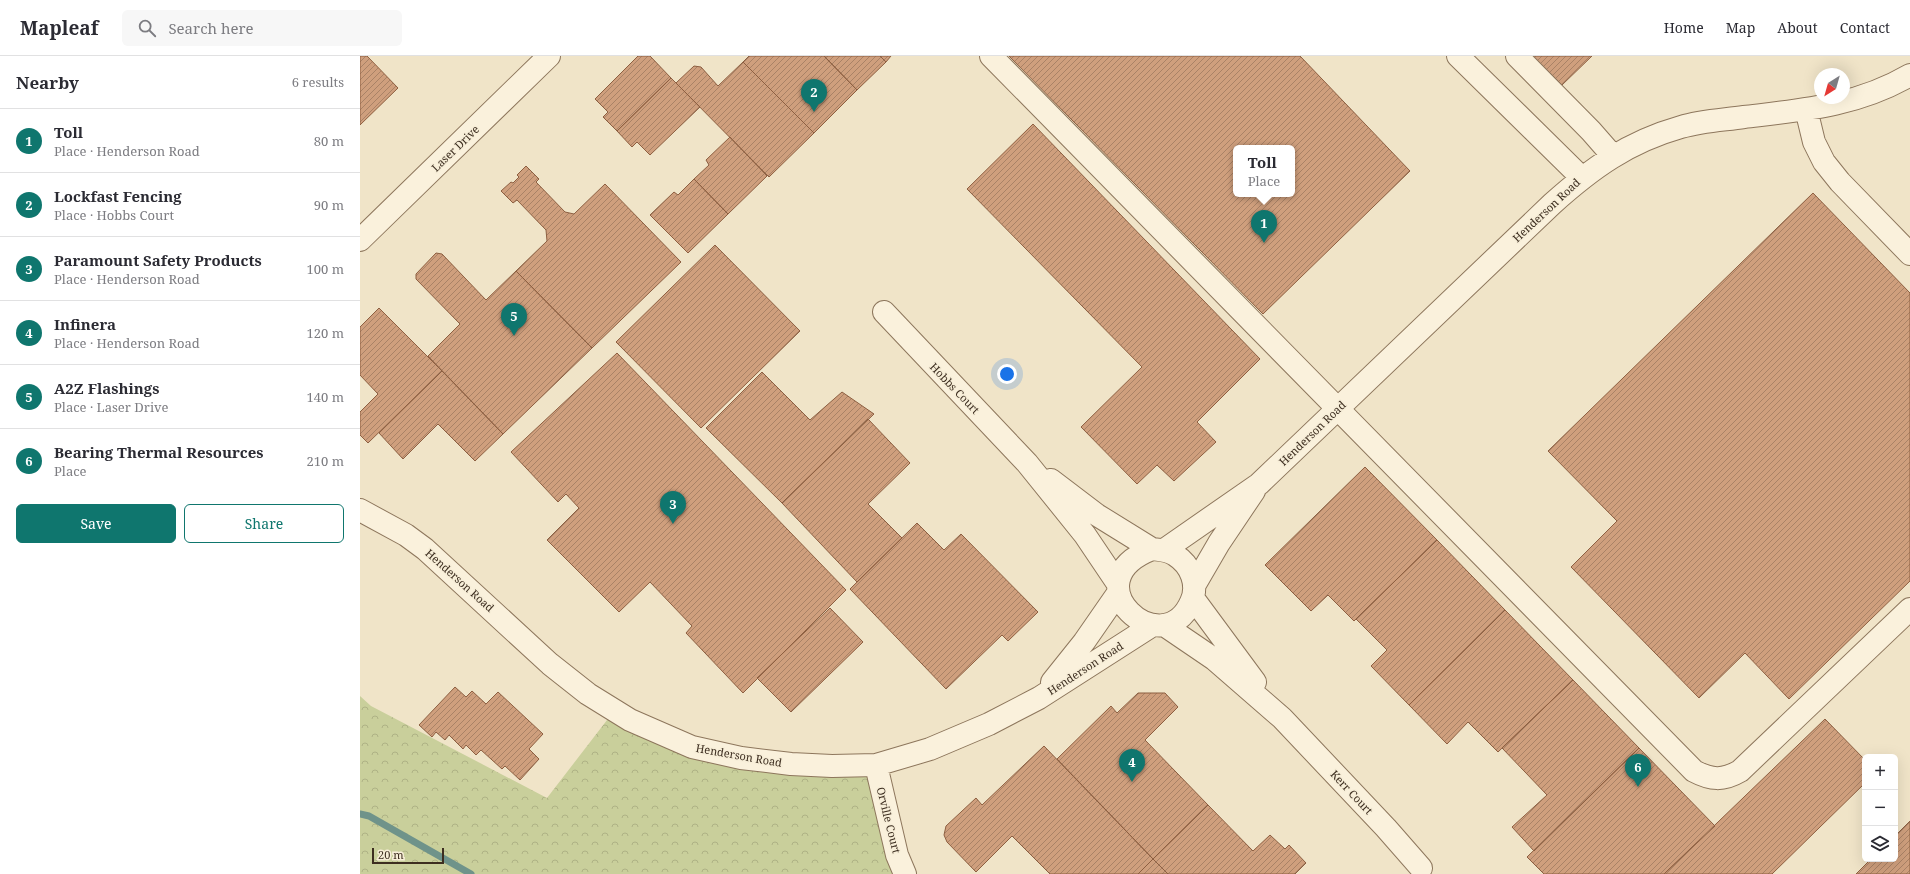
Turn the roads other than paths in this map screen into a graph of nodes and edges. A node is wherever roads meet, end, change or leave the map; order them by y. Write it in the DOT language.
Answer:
graph roads {
  1 [pos="549,56"];
  2 [pos="991,56"];
  3 [pos="1458,56"];
  4 [pos="1517,56"];
  5 [pos="1910,75"];
  6 [pos="1806,110"];
  7 [pos="1612,156"];
  8 [pos="1581,177"];
  9 [pos="360,240"];
  10 [pos="1910,254"];
  11 [pos="884,312"];
  12 [pos="1338,408"];
  13 [pos="1027,463"];
  14 [pos="1259,484"];
  15 [pos="360,510"];
  16 [pos="1158,549"];
  17 [pos="1118,589"];
  18 [pos="1194,592"];
  19 [pos="1910,609"];
  20 [pos="1158,625"];
  21 [pos="1039,698"];
  22 [pos="1282,718"];
  23 [pos="876,766"];
  24 [pos="1421,868"];
  25 [pos="905,874"];
  1 -- 9 [label="street, Laser Drive"];
  2 -- 12 [label="street"];
  3 -- 8 [label="street"];
  4 -- 7 [label="street"];
  5 -- 6 [label="street, Henderson Road"];
  6 -- 7 [label="street, Henderson Road"];
  6 -- 10 [label="street"];
  7 -- 8 [label="street, Henderson Road"];
  8 -- 12 [label="street, Henderson Road"];
  11 -- 13 [label="street, Hobbs Court"];
  12 -- 14 [label="street, Henderson Road"];
  12 -- 19 [label="street"];
  13 -- 16 [label="street, Hobbs Court"];
  13 -- 17 [label="street, Hobbs Court"];
  14 -- 16 [label="street, Henderson Road"];
  14 -- 18 [label="street, Henderson Road"];
  15 -- 23 [label="street, Henderson Road"];
  16 -- 17 [label="street"];
  16 -- 18 [label="street"];
  17 -- 20 [label="street"];
  17 -- 21 [label="street, Henderson Road"];
  18 -- 20 [label="street"];
  18 -- 22 [label="street, Kerr Court"];
  20 -- 21 [label="street, Henderson Road"];
  20 -- 22 [label="street, Kerr Court"];
  21 -- 23 [label="street, Henderson Road"];
  22 -- 24 [label="street, Kerr Court"];
  23 -- 25 [label="street, Orville Court"];
}
